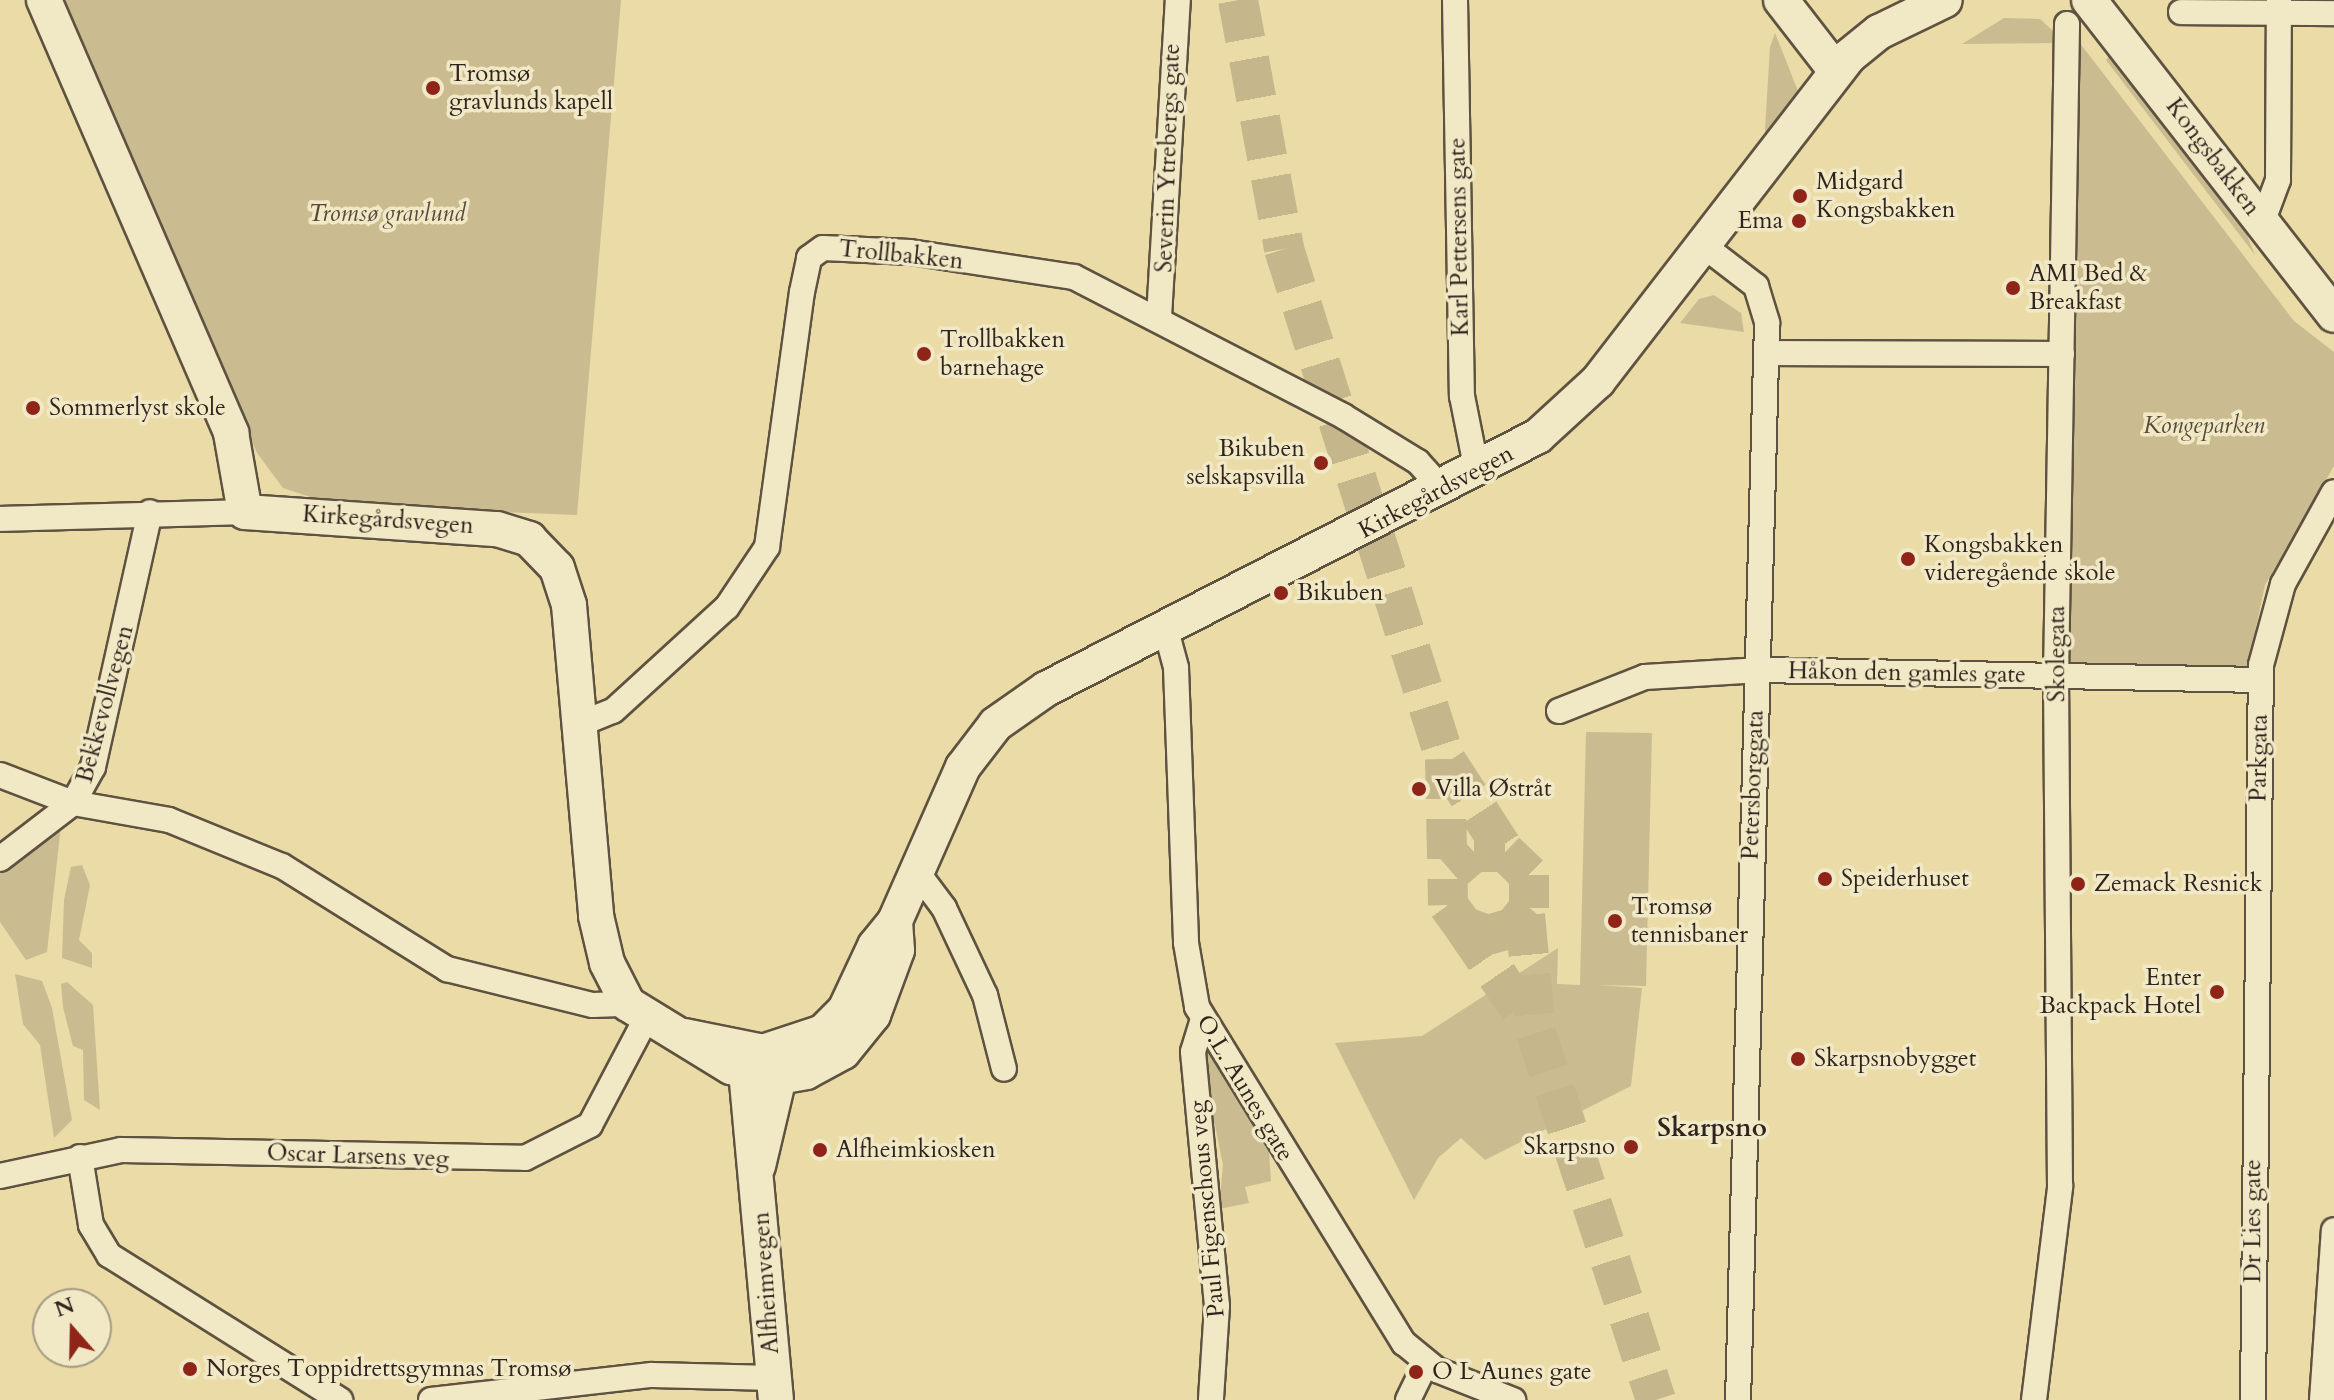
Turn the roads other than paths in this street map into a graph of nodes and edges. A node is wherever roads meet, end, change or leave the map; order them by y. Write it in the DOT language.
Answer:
graph roads {
  1 [pos="44,0"];
  2 [pos="1178,0"];
  3 [pos="1455,0"];
  4 [pos="1781,0"];
  5 [pos="1945,0"];
  6 [pos="2279,6"];
  7 [pos="2078,12"];
  8 [pos="2181,12"];
  9 [pos="2334,13"];
  10 [pos="1836,71"];
  11 [pos="2262,223"];
  12 [pos="1704,246"];
  13 [pos="2334,315"];
  14 [pos="1159,317"];
  15 [pos="1767,353"];
  16 [pos="2062,354"];
  17 [pos="1477,471"];
  18 [pos="1443,490"];
  19 [pos="2334,492"];
  20 [pos="150,512"];
  21 [pos="245,512"];
  22 [pos="0,519"];
  23 [pos="1166,630"];
  24 [pos="1761,670"];
  25 [pos="2056,676"];
  26 [pos="2261,680"];
  27 [pos="1559,711"];
  28 [pos="580,724"];
  29 [pos="0,775"];
  30 [pos="73,803"];
  31 [pos="0,859"];
  32 [pos="917,872"];
  33 [pos="637,1011"];
  34 [pos="1203,1019"];
  35 [pos="2252,1042"];
  36 [pos="763,1067"];
  37 [pos="1004,1069"];
  38 [pos="80,1157"];
  39 [pos="0,1176"];
  40 [pos="2334,1230"];
  41 [pos="1426,1363"];
  42 [pos="775,1389"];
  43 [pos="340,1400"];
  44 [pos="431,1400"];
  45 [pos="1211,1400"];
  46 [pos="1408,1400"];
  47 [pos="1513,1400"];
  48 [pos="1738,1400"];
  49 [pos="2034,1400"];
  50 [pos="2253,1400"];
  51 [pos="2322,1400"];
  1 -- 21 [label="street"];
  2 -- 14 [label="street, Severin Ytrebergs gate"];
  3 -- 17 [label="street, Karl Pettersens gate"];
  4 -- 10 [label="street"];
  5 -- 10 [label="street, Kirkegårdsvegen"];
  6 -- 8 [label="street"];
  6 -- 9 [label="street"];
  6 -- 11 [label="street"];
  7 -- 11 [label="street, Kongsbakken"];
  7 -- 16 [label="street, Skolegata"];
  10 -- 12 [label="street, Kirkegårdsvegen"];
  11 -- 13 [label="street, Kongsbakken"];
  12 -- 15 [label="street, Petersborggata"];
  12 -- 17 [label="street, Kirkegårdsvegen"];
  14 -- 18 [label="street, Trollbakken"];
  14 -- 28 [label="street, Trollbakken"];
  15 -- 16 [label="street"];
  15 -- 24 [label="street, Petersborggata"];
  16 -- 25 [label="street, Skolegata"];
  17 -- 18 [label="street, Kirkegårdsvegen"];
  18 -- 23 [label="street, Kirkegårdsvegen"];
  19 -- 26 [label="street, Parkgata"];
  20 -- 21 [label="street"];
  20 -- 22 [label="street"];
  20 -- 30 [label="street, Bekkevollvegen"];
  21 -- 28 [label="street, Kirkegårdsvegen"];
  23 -- 32 [label="street, Kirkegårdsvegen"];
  23 -- 34 [label="street, O.L. Aunes gate"];
  24 -- 25 [label="street, Håkon den gamles gate"];
  24 -- 27 [label="street, Håkon den gamles gate"];
  24 -- 48 [label="street, Petersborggata"];
  25 -- 26 [label="street, Håkon den gamles gate"];
  25 -- 49 [label="street, Skolegata"];
  26 -- 35 [label="street, Parkgata"];
  28 -- 33 [label="street, Kirkegårdsvegen"];
  29 -- 30 [label="street"];
  30 -- 31 [label="street, Bekkevollvegen"];
  30 -- 33 [label="street"];
  32 -- 36 [label="street, Kirkegårdsvegen"];
  32 -- 37 [label="street"];
  33 -- 36 [label="street, Kirkegårdsvegen"];
  33 -- 38 [label="street, Oscar Larsens veg"];
  34 -- 41 [label="street, O.L. Aunes gate"];
  34 -- 45 [label="street, Paul Figenschous veg"];
  35 -- 50 [label="street, Dr Lies gate"];
  36 -- 42 [label="street, Alfheimvegen"];
  38 -- 39 [label="street, Oscar Larsens veg"];
  38 -- 43 [label="street"];
  40 -- 51 [label="street"];
  41 -- 46 [label="street"];
  41 -- 47 [label="street"];
  42 -- 44 [label="street"];
}
